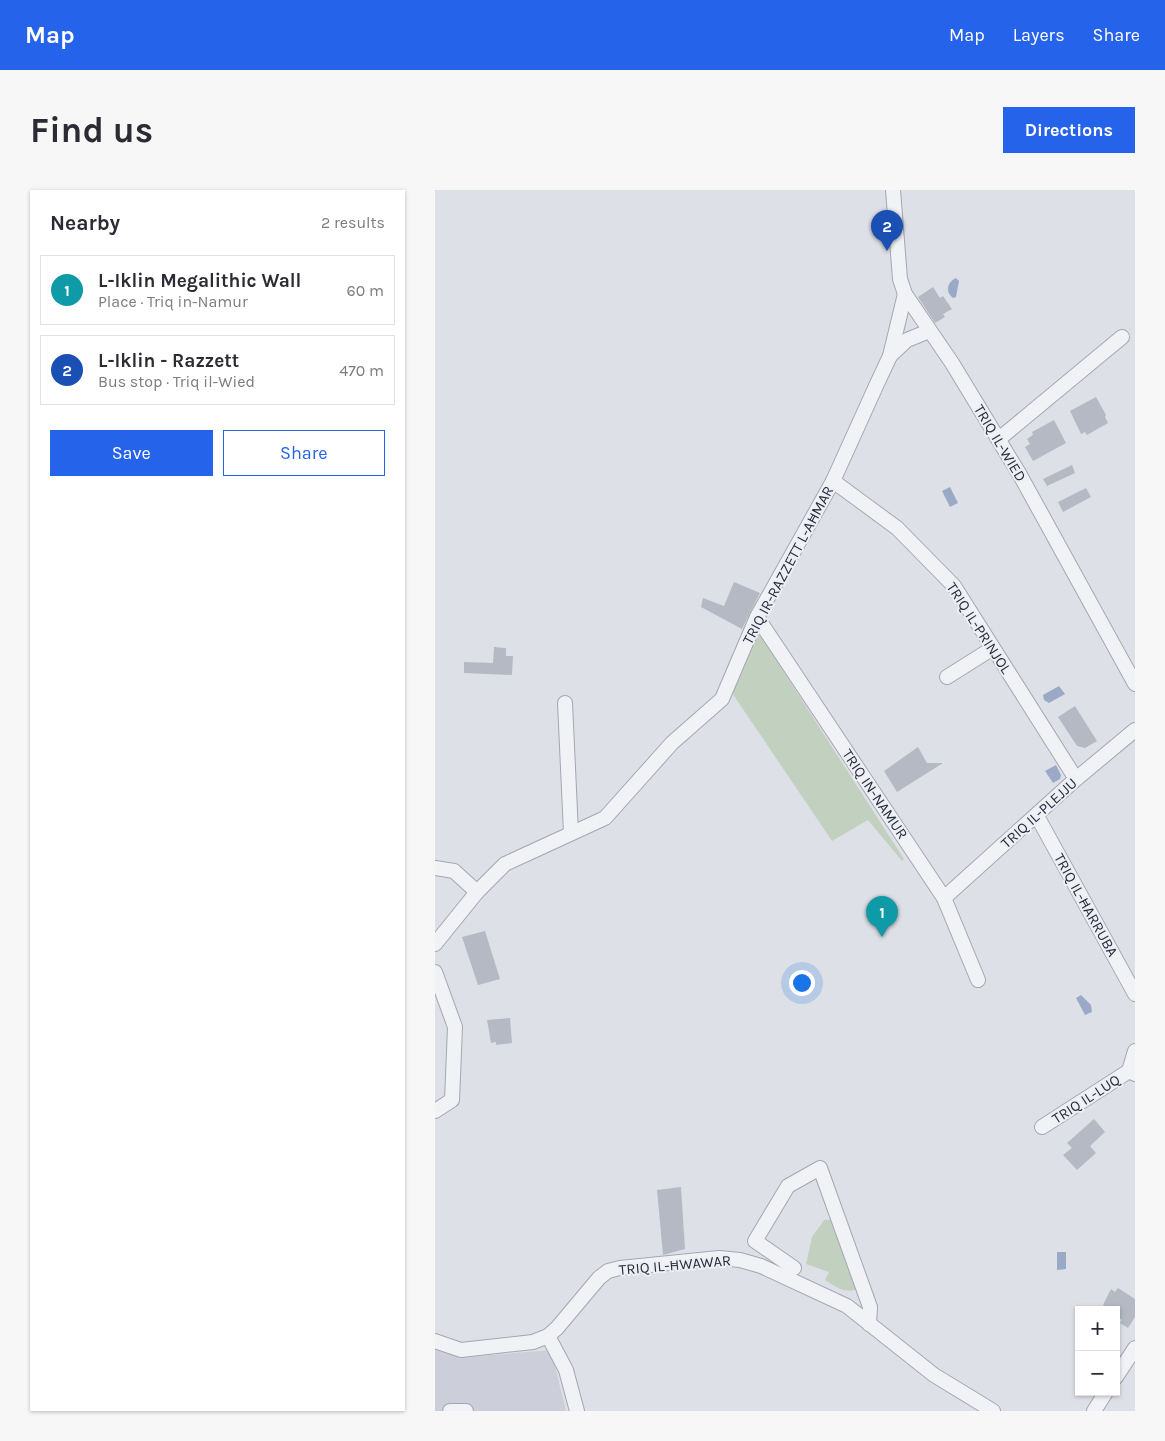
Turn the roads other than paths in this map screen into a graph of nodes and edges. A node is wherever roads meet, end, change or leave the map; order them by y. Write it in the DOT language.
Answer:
graph roads {
  1 [pos="893,192"];
  2 [pos="905,294"];
  3 [pos="929,331"];
  4 [pos="1122,336"];
  5 [pos="890,356"];
  6 [pos="999,439"];
  7 [pos="833,481"];
  8 [pos="757,617"];
  9 [pos="993,648"];
  10 [pos="947,677"];
  11 [pos="1135,684"];
  12 [pos="565,703"];
  13 [pos="1135,730"];
  14 [pos="1077,779"];
  15 [pos="1037,816"];
  16 [pos="571,833"];
  17 [pos="435,868"];
  18 [pos="477,892"];
  19 [pos="944,898"];
  20 [pos="435,944"];
  21 [pos="435,972"];
  22 [pos="978,980"];
  23 [pos="1135,994"];
  24 [pos="1135,1051"];
  25 [pos="1132,1072"];
  26 [pos="435,1110"];
  27 [pos="1042,1127"];
  28 [pos="794,1268"];
  29 [pos="869,1324"];
  30 [pos="548,1336"];
  31 [pos="435,1341"];
  32 [pos="1135,1348"];
  33 [pos="1120,1371"];
  34 [pos="1103,1396"];
  35 [pos="450,1411"];
  36 [pos="466,1411"];
  37 [pos="577,1411"];
  38 [pos="993,1411"];
  39 [pos="1094,1411"];
  1 -- 2 [label="street, TRIQ IL-WIED"];
  2 -- 3 [label="street, TRIQ IL-WIED"];
  2 -- 5 [label="street, TRIQ IR-RAZZETT L-AĦMAR"];
  3 -- 5 [label="street, TRIQ IR-RAZZETT L-AĦMAR"];
  3 -- 6 [label="street, TRIQ IL-WIED"];
  4 -- 6 [label="street"];
  5 -- 7 [label="street, TRIQ IR-RAZZETT L-AĦMAR"];
  6 -- 11 [label="street, TRIQ IL-WIED"];
  7 -- 8 [label="street, TRIQ IR-RAZZETT L-AĦMAR"];
  7 -- 9 [label="street, TRIQ IL-PRINJOL"];
  8 -- 16 [label="street, TRIQ IR-RAZZETT L-AĦMAR"];
  8 -- 19 [label="street, TRIQ IN-NAMUR"];
  9 -- 10 [label="street"];
  9 -- 14 [label="street, TRIQ IL-PRINJOL"];
  12 -- 16 [label="street"];
  13 -- 14 [label="street, TRIQ IL-PLEJJU"];
  14 -- 15 [label="street, TRIQ IL-PLEJJU"];
  15 -- 19 [label="street, TRIQ IL-PLEJJU"];
  15 -- 23 [label="street, TRIQ IL-ĦARRUBA"];
  16 -- 18 [label="street, TRIQ IR-RAZZETT L-AĦMAR"];
  17 -- 18 [label="street"];
  18 -- 20 [label="street, TRIQ IR-RAZZETT L-AĦMAR"];
  19 -- 22 [label="street, TRIQ IN-NAMUR"];
  21 -- 26 [label="street"];
  24 -- 25 [label="street"];
  25 -- 27 [label="street, TRIQ IL-LUQ"];
  28 -- 29 [label="street"];
  29 -- 30 [label="street, TRIQ IL-ĦWAWAR"];
  29 -- 38 [label="street, TRIQ IL-ĦWAWAR"];
  30 -- 31 [label="street, TRIQ IL-ĦWAWAR"];
  30 -- 37 [label="street"];
  32 -- 33 [label="street"];
  34 -- 39 [label="street"];
  35 -- 36 [label="street"];
}
